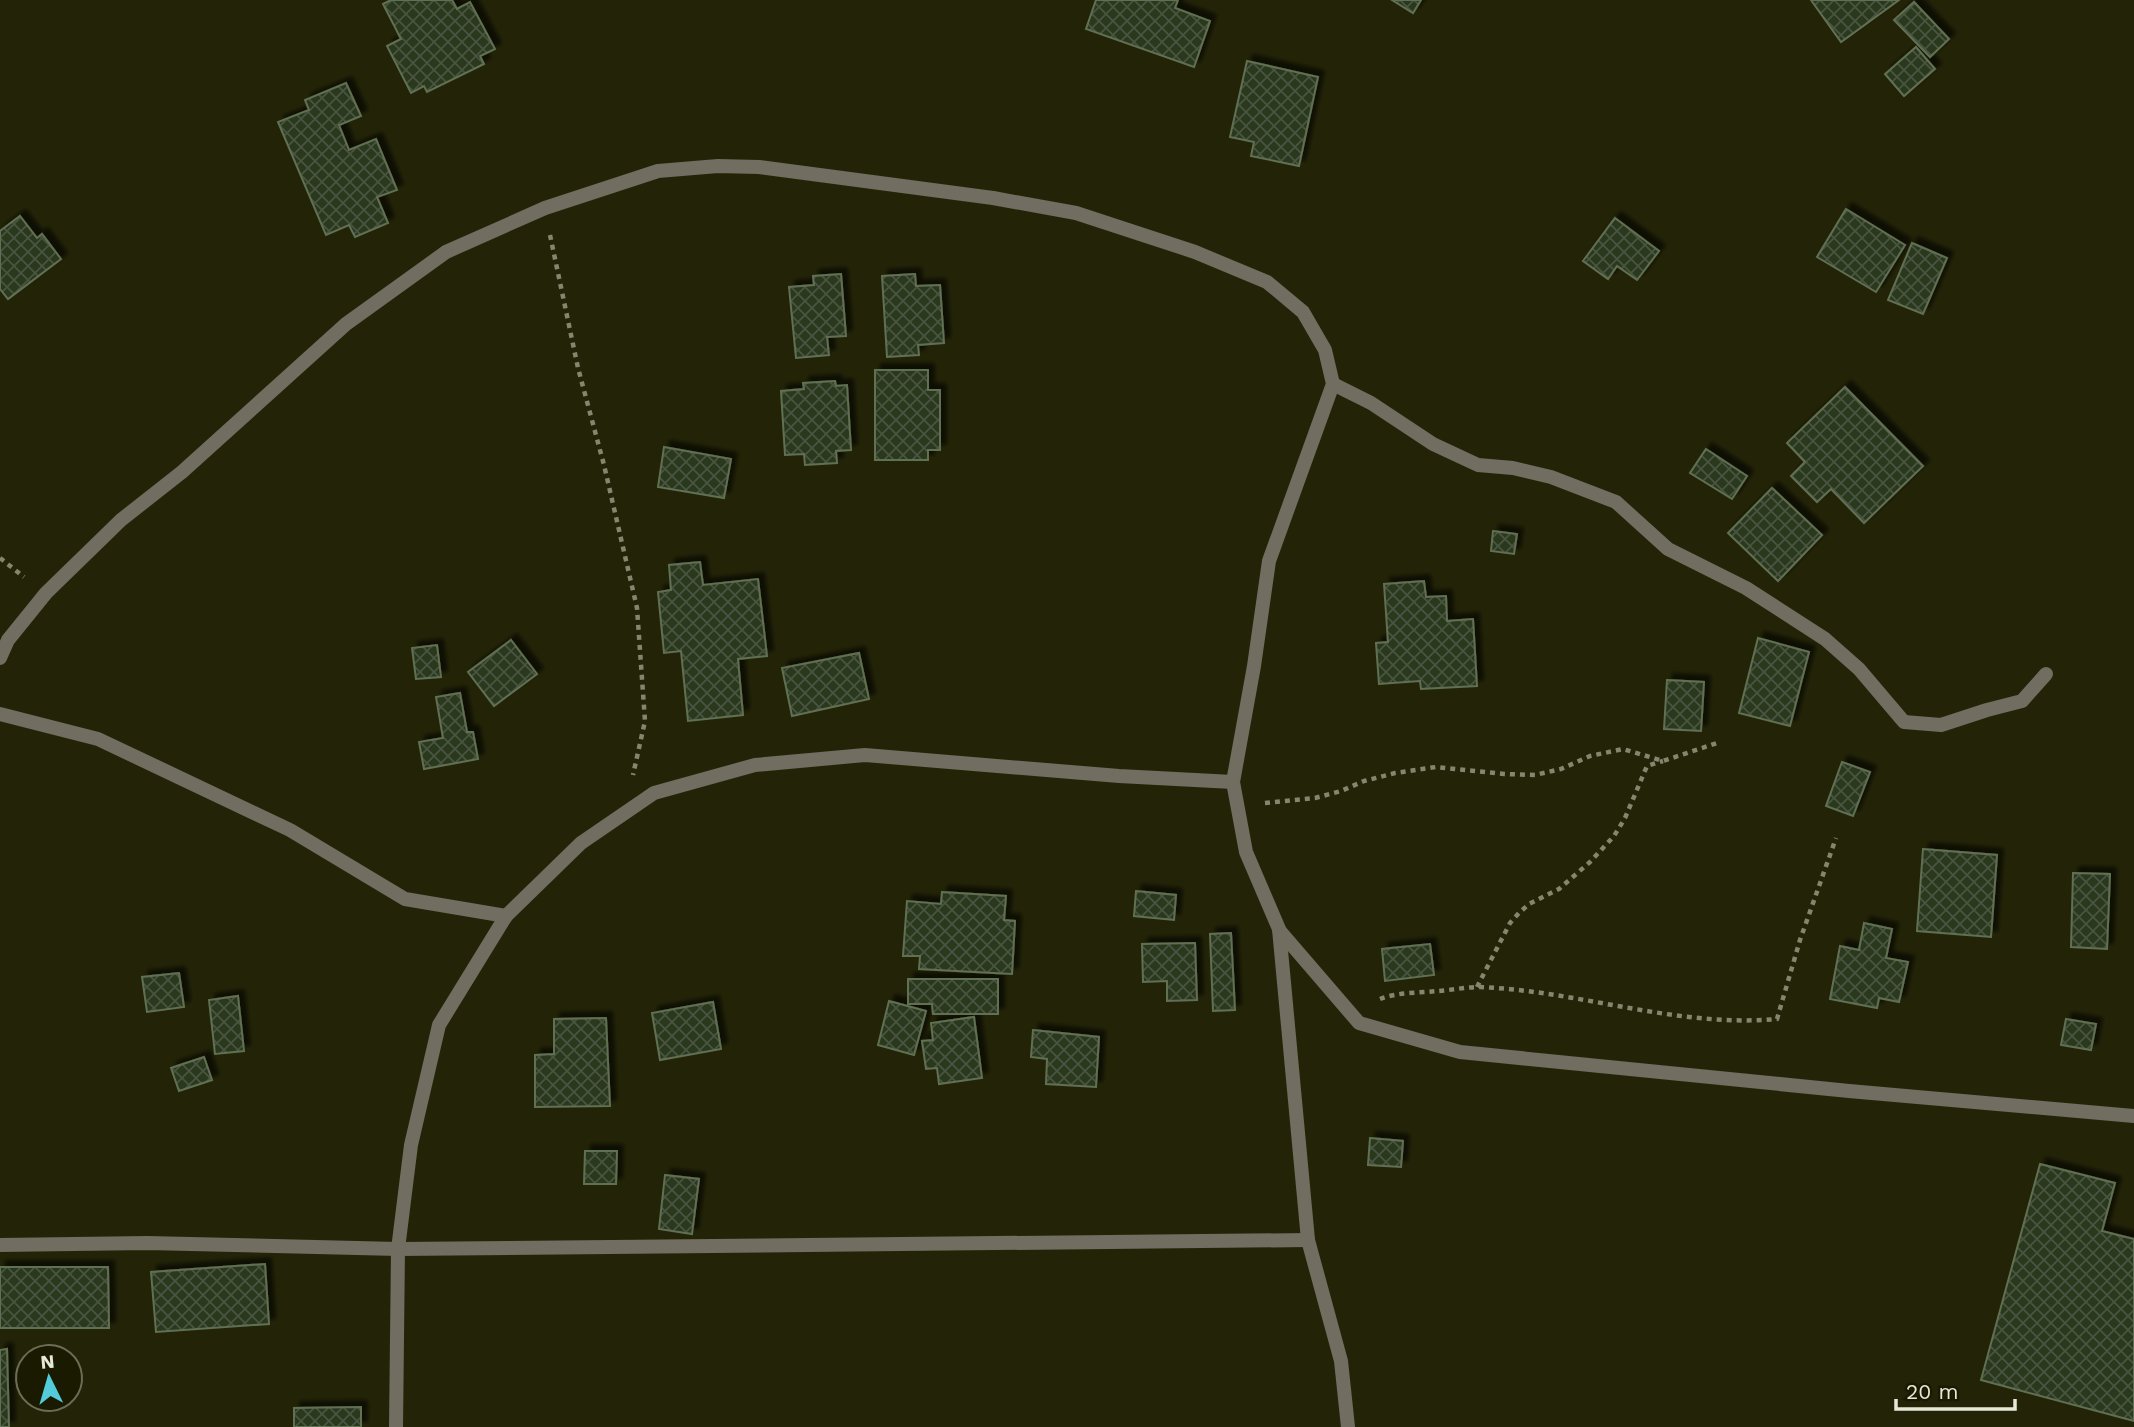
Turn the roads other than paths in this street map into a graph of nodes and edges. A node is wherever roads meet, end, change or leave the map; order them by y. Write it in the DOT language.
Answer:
graph roads {
  1 [pos="1333,384"];
  2 [pos="0,658"];
  3 [pos="2046,674"];
  4 [pos="0,714"];
  5 [pos="1233,782"];
  6 [pos="506,916"];
  7 [pos="1279,929"];
  8 [pos="2134,1116"];
  9 [pos="1308,1240"];
  10 [pos="0,1245"];
  11 [pos="398,1250"];
  12 [pos="396,1427"];
  13 [pos="1348,1427"];
  1 -- 2 [label="street"];
  1 -- 3 [label="street"];
  1 -- 5 [label="street"];
  4 -- 6 [label="street"];
  5 -- 6 [label="street"];
  5 -- 7 [label="street"];
  6 -- 11 [label="street"];
  7 -- 8 [label="street"];
  7 -- 9 [label="street"];
  9 -- 11 [label="street"];
  9 -- 13 [label="street"];
  10 -- 11 [label="street"];
  11 -- 12 [label="street"];
}
